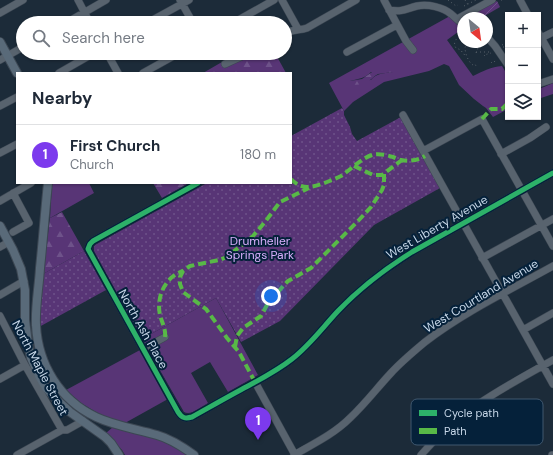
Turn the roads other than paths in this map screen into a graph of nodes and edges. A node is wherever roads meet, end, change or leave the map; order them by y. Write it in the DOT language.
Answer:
graph roads {
  1 [pos="23,0"];
  2 [pos="78,0"];
  3 [pos="106,0"];
  4 [pos="274,0"];
  5 [pos="282,0"];
  6 [pos="356,0"];
  7 [pos="384,0"];
  8 [pos="492,0"];
  9 [pos="184,1"];
  10 [pos="522,1"];
  11 [pos="389,10"];
  12 [pos="84,12"];
  13 [pos="470,12"];
  14 [pos="527,12"];
  15 [pos="0,13"];
  16 [pos="77,16"];
  17 [pos="86,16"];
  18 [pos="159,16"];
  19 [pos="190,16"];
  20 [pos="245,16"];
  21 [pos="291,16"];
  22 [pos="292,19"];
  23 [pos="457,19"];
  24 [pos="397,25"];
  25 [pos="292,30"];
  26 [pos="298,30"];
  27 [pos="553,32"];
  28 [pos="541,35"];
  29 [pos="541,37"];
  30 [pos="0,42"];
  31 [pos="493,44"];
  32 [pos="413,50"];
  33 [pos="16,51"];
  34 [pos="347,52"];
  35 [pos="4,58"];
  36 [pos="553,59"];
  37 [pos="82,60"];
  38 [pos="111,60"];
  39 [pos="166,60"];
  40 [pos="234,60"];
  41 [pos="505,61"];
  42 [pos="225,64"];
  43 [pos="16,72"];
  44 [pos="61,72"];
  45 [pos="117,72"];
  46 [pos="145,72"];
  47 [pos="553,79"];
  48 [pos="541,83"];
  49 [pos="16,98"];
  50 [pos="0,106"];
  51 [pos="403,115"];
  52 [pos="546,127"];
  53 [pos="16,145"];
  54 [pos="423,151"];
  55 [pos="0,153"];
  56 [pos="501,154"];
  57 [pos="553,173"];
  58 [pos="29,184"];
  59 [pos="48,184"];
  60 [pos="196,184"];
  61 [pos="522,190"];
  62 [pos="13,193"];
  63 [pos="0,200"];
  64 [pos="553,219"];
  65 [pos="462,223"];
  66 [pos="0,226"];
  67 [pos="542,226"];
  68 [pos="13,232"];
  69 [pos="9,242"];
  70 [pos="553,246"];
  71 [pos="0,247"];
  72 [pos="482,258"];
  73 [pos="553,266"];
  74 [pos="24,281"];
  75 [pos="0,294"];
  76 [pos="503,294"];
  77 [pos="553,313"];
  78 [pos="0,316"];
  79 [pos="522,330"];
  80 [pos="165,337"];
  81 [pos="143,349"];
  82 [pos="553,360"];
  83 [pos="25,365"];
  84 [pos="543,366"];
  85 [pos="0,379"];
  86 [pos="255,382"];
  87 [pos="553,384"];
  88 [pos="485,399"];
  89 [pos="184,418"];
  90 [pos="83,421"];
  91 [pos="62,430"];
  92 [pos="430,445"];
  93 [pos="17,455"];
  94 [pos="119,455"];
  95 [pos="194,455"];
  96 [pos="295,455"];
  97 [pos="421,455"];
  1 -- 15 [label="street"];
  2 -- 12 [label="street"];
  3 -- 12 [label="street"];
  4 -- 20 [label="street"];
  5 -- 21 [label="street"];
  6 -- 26 [label="street"];
  7 -- 11 [label="street"];
  8 -- 13 [label="street"];
  9 -- 18 [label="street"];
  9 -- 19 [label="street"];
  10 -- 14 [label="street"];
  11 -- 23 [label="street"];
  11 -- 24 [label="street"];
  12 -- 16 [label="street"];
  12 -- 17 [label="street"];
  22 -- 26 [label="street"];
  24 -- 32 [label="street"];
  24 -- 34 [label="street"];
  25 -- 26 [label="street"];
  27 -- 28 [label="street"];
  29 -- 36 [label="street"];
  30 -- 35 [label="main road"];
  31 -- 41 [label="street"];
  33 -- 35 [label="street"];
  35 -- 43 [label="main road"];
  37 -- 44 [label="street"];
  38 -- 45 [label="street"];
  39 -- 46 [label="street"];
  40 -- 42 [label="street"];
  47 -- 48 [label="street"];
  49 -- 50 [label="street"];
  51 -- 54 [label="street"];
  52 -- 56 [label="street"];
  53 -- 55 [label="street"];
  54 -- 56 [label="street"];
  54 -- 65 [label="street"];
  56 -- 61 [label="street"];
  57 -- 61 [label="street, West Liberty Avenue"];
  58 -- 62 [label="street"];
  59 -- 95 [label="main road"];
  60 -- 81 [label="street, North Ash Place"];
  61 -- 65 [label="street, West Liberty Avenue"];
  61 -- 67 [label="street"];
  62 -- 63 [label="street"];
  62 -- 68 [label="street"];
  64 -- 67 [label="street"];
  65 -- 72 [label="street"];
  65 -- 86 [label="street, West Liberty Avenue"];
  66 -- 69 [label="main road"];
  67 -- 70 [label="street"];
  67 -- 72 [label="street"];
  69 -- 71 [label="street"];
  69 -- 74 [label="main road"];
  72 -- 76 [label="street"];
  73 -- 76 [label="street, West Courtland Avenue"];
  74 -- 75 [label="street"];
  74 -- 90 [label="main road"];
  76 -- 79 [label="street"];
  76 -- 96 [label="street, West Courtland Avenue"];
  77 -- 79 [label="street"];
  78 -- 83 [label="street, North Maple Street"];
  79 -- 84 [label="street"];
  80 -- 81 [label="street"];
  81 -- 89 [label="street, North Ash Place"];
  82 -- 84 [label="street"];
  83 -- 85 [label="street"];
  83 -- 91 [label="street, North Maple Street"];
  84 -- 87 [label="street"];
  84 -- 88 [label="street"];
  86 -- 89 [label="street, West Liberty Avenue"];
  86 -- 96 [label="street"];
  90 -- 91 [label="street"];
  90 -- 94 [label="main road"];
  91 -- 93 [label="street"];
  92 -- 97 [label="street"];
}
